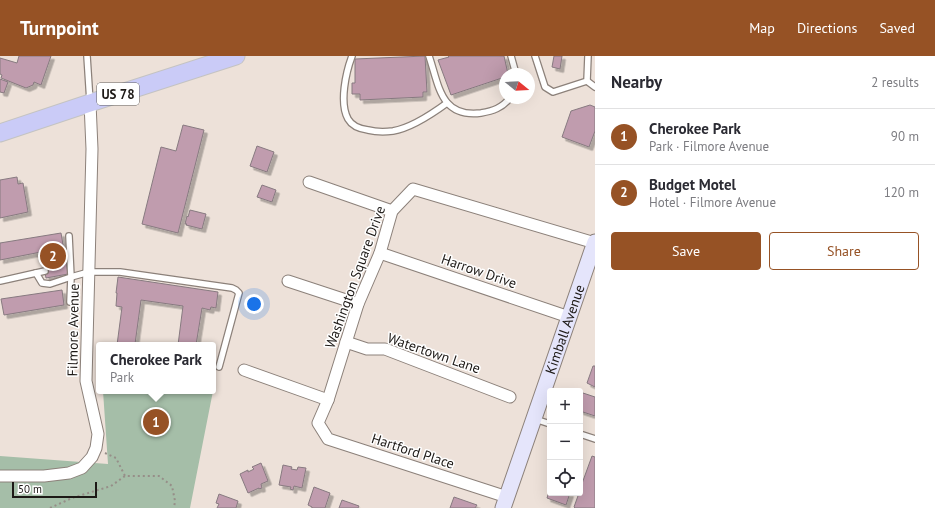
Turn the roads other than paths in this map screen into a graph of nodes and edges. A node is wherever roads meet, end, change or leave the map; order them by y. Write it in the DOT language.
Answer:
graph roads {
  1 [pos="87,56"];
  2 [pos="236,56"];
  3 [pos="352,56"];
  4 [pos="429,56"];
  5 [pos="511,56"];
  6 [pos="535,56"];
  7 [pos="588,56"];
  8 [pos="514,68"];
  9 [pos="587,81"];
  10 [pos="595,87"];
  11 [pos="90,103"];
  12 [pos="447,103"];
  13 [pos="505,104"];
  14 [pos="0,134"];
  15 [pos="309,182"];
  16 [pos="392,211"];
  17 [pos="69,236"];
  18 [pos="595,243"];
  19 [pos="380,253"];
  20 [pos="45,271"];
  21 [pos="89,272"];
  22 [pos="36,273"];
  23 [pos="71,277"];
  24 [pos="0,281"];
  25 [pos="288,281"];
  26 [pos="70,302"];
  27 [pos="358,304"];
  28 [pos="569,317"];
  29 [pos="346,342"];
  30 [pos="219,367"];
  31 [pos="244,370"];
  32 [pos="510,397"];
  33 [pos="328,400"];
  34 [pos="534,419"];
  35 [pos="318,423"];
  36 [pos="547,423"];
  37 [pos="583,435"];
  38 [pos="595,439"];
  39 [pos="0,476"];
  40 [pos="505,502"];
  1 -- 11 [label="lane"];
  2 -- 11 [label="main road, US 78"];
  3 -- 12 [label="lane"];
  4 -- 12 [label="lane"];
  5 -- 8 [label="lane"];
  6 -- 9 [label="lane"];
  7 -- 9 [label="lane"];
  9 -- 10 [label="lane"];
  11 -- 14 [label="main road, US 78"];
  11 -- 21 [label="street, Filmore Avenue"];
  12 -- 13 [label="lane"];
  15 -- 16 [label="street"];
  16 -- 18 [label="street, Washington Square Drive"];
  16 -- 19 [label="street, Washington Square Drive"];
  17 -- 23 [label="lane"];
  18 -- 28 [label="main road, Kimball Avenue"];
  19 -- 27 [label="street, Washington Square Drive"];
  19 -- 28 [label="street, Harrow Drive"];
  20 -- 22 [label="lane"];
  21 -- 23 [label="lane"];
  21 -- 30 [label="lane"];
  21 -- 39 [label="street, Filmore Avenue"];
  22 -- 23 [label="lane"];
  22 -- 24 [label="lane"];
  23 -- 26 [label="lane"];
  25 -- 27 [label="street"];
  27 -- 29 [label="street, Washington Square Drive"];
  28 -- 34 [label="main road, Kimball Avenue"];
  29 -- 32 [label="street, Watertown Lane"];
  29 -- 33 [label="street, Washington Square Drive"];
  31 -- 33 [label="street"];
  33 -- 35 [label="street, Washington Square Drive"];
  34 -- 36 [label="lane"];
  34 -- 40 [label="main road, Kimball Avenue"];
  35 -- 40 [label="street, Hartford Place"];
  37 -- 38 [label="lane"];
}
